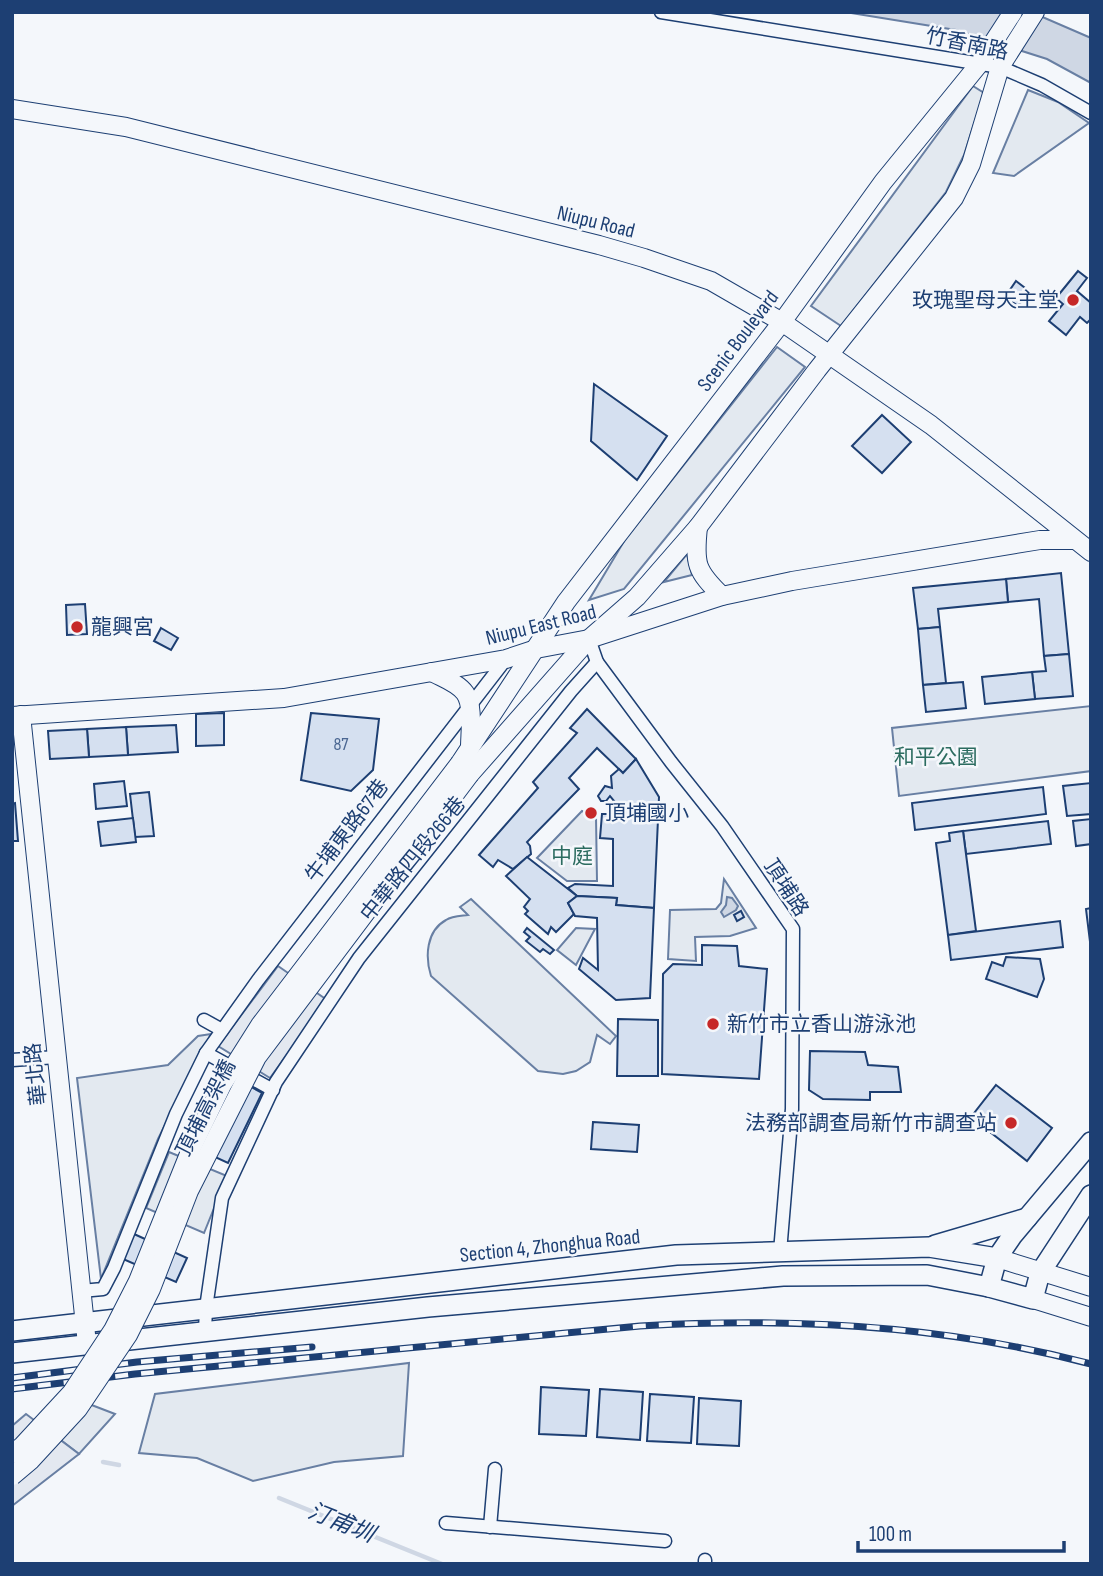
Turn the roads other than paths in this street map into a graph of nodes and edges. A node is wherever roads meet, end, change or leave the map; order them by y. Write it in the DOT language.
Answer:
graph roads {
  1 [pos="661,12"];
  2 [pos="1013,12"];
  3 [pos="1035,12"];
  4 [pos="980,63"];
  5 [pos="1000,68"];
  6 [pos="12,109"];
  7 [pos="1091,113"];
  8 [pos="782,322"];
  9 [pos="829,355"];
  10 [pos="698,527"];
  11 [pos="1074,540"];
  12 [pos="1091,552"];
  13 [pos="722,596"];
  14 [pos="589,639"];
  15 [pos="536,649"];
  16 [pos="506,659"];
  17 [pos="597,662"];
  18 [pos="432,672"];
  19 [pos="468,704"];
  20 [pos="17,715"];
  21 [pos="467,762"];
  22 [pos="204,1020"];
  23 [pos="222,1030"];
  24 [pos="206,1053"];
  25 [pos="57,1057"];
  26 [pos="12,1060"];
  27 [pos="273,1090"];
  28 [pos="1091,1142"];
  29 [pos="1091,1195"];
  30 [pos="1028,1217"];
  31 [pos="929,1247"];
  32 [pos="780,1252"];
  33 [pos="997,1258"];
  34 [pos="1040,1273"];
  35 [pos="989,1287"];
  36 [pos="1091,1287"];
  37 [pos="81,1291"];
  38 [pos="1033,1299"];
  39 [pos="206,1308"];
  40 [pos="1091,1317"];
  41 [pos="83,1321"];
  42 [pos="12,1331"];
  43 [pos="205,1331"];
  44 [pos="87,1344"];
  45 [pos="12,1353"];
  46 [pos="12,1454"];
  47 [pos="495,1469"];
  48 [pos="12,1476"];
  49 [pos="446,1523"];
  50 [pos="490,1527"];
  51 [pos="665,1541"];
  1 -- 4 [label="street, 竹香南路"];
  2 -- 4 [label="street, Scenic Boulevard"];
  3 -- 5 [label="street"];
  4 -- 5 [label="street, 竹香南路"];
  4 -- 8 [label="street, Scenic Boulevard"];
  5 -- 7 [label="street, 竹香南路"];
  5 -- 9 [label="street"];
  6 -- 8 [label="street, Niupu Road"];
  8 -- 9 [label="street, Niupu Road"];
  8 -- 15 [label="street, Scenic Boulevard"];
  9 -- 10 [label="street"];
  9 -- 11 [label="street, Niupu Road"];
  10 -- 13 [label="street"];
  10 -- 14 [label="street"];
  11 -- 12 [label="street, Niupu Road"];
  11 -- 13 [label="street, Niupu East Road"];
  13 -- 14 [label="street, Niupu East Road"];
  14 -- 15 [label="street, Niupu East Road"];
  14 -- 17 [label="street, 頂埔路"];
  14 -- 21 [label="street"];
  15 -- 16 [label="street, Niupu East Road"];
  15 -- 21 [label="street, Scenic Boulevard"];
  16 -- 18 [label="street, Niupu East Road"];
  16 -- 19 [label="street, 牛埔東路67巷"];
  17 -- 27 [label="street, 中華路四段266巷"];
  17 -- 32 [label="street, 頂埔路"];
  18 -- 19 [label="street"];
  18 -- 20 [label="street, Niupu East Road"];
  19 -- 21 [label="street"];
  19 -- 23 [label="street, 牛埔東路67巷"];
  20 -- 25 [label="street, 華北路"];
  21 -- 46 [label="street, 頂埔高架橋, bridge"];
  21 -- 48 [label="street, 頂埔高架橋, bridge"];
  22 -- 23 [label="street"];
  23 -- 24 [label="street"];
  24 -- 27 [label="street"];
  24 -- 37 [label="street"];
  25 -- 26 [label="street"];
  25 -- 37 [label="street, 華北路"];
  27 -- 39 [label="street, 中華路四段266巷"];
  28 -- 30 [label="main road"];
  29 -- 34 [label="main road"];
  30 -- 31 [label="main road"];
  30 -- 33 [label="main road"];
  31 -- 32 [label="main road, Section 4, Zhonghua Road"];
  31 -- 33 [label="main road, Section 4, Zhonghua Road"];
  32 -- 39 [label="main road, Section 4, Zhonghua Road"];
  33 -- 34 [label="street, Section 4, Zhonghua Road"];
  33 -- 35 [label="main road"];
  34 -- 36 [label="street, Section 4, Zhonghua Road"];
  34 -- 38 [label="main road"];
  35 -- 38 [label="main road"];
  35 -- 43 [label="main road"];
  37 -- 41 [label="street, 華北路"];
  38 -- 40 [label="street"];
  39 -- 41 [label="main road, Section 4, Zhonghua Road"];
  39 -- 43 [label="street, 中華路四段266巷"];
  41 -- 42 [label="main road, Section 4, Zhonghua Road"];
  41 -- 44 [label="street, 華北路"];
  43 -- 44 [label="main road"];
  44 -- 45 [label="main road"];
  47 -- 50 [label="street"];
  49 -- 50 [label="street"];
  50 -- 51 [label="street"];
}
